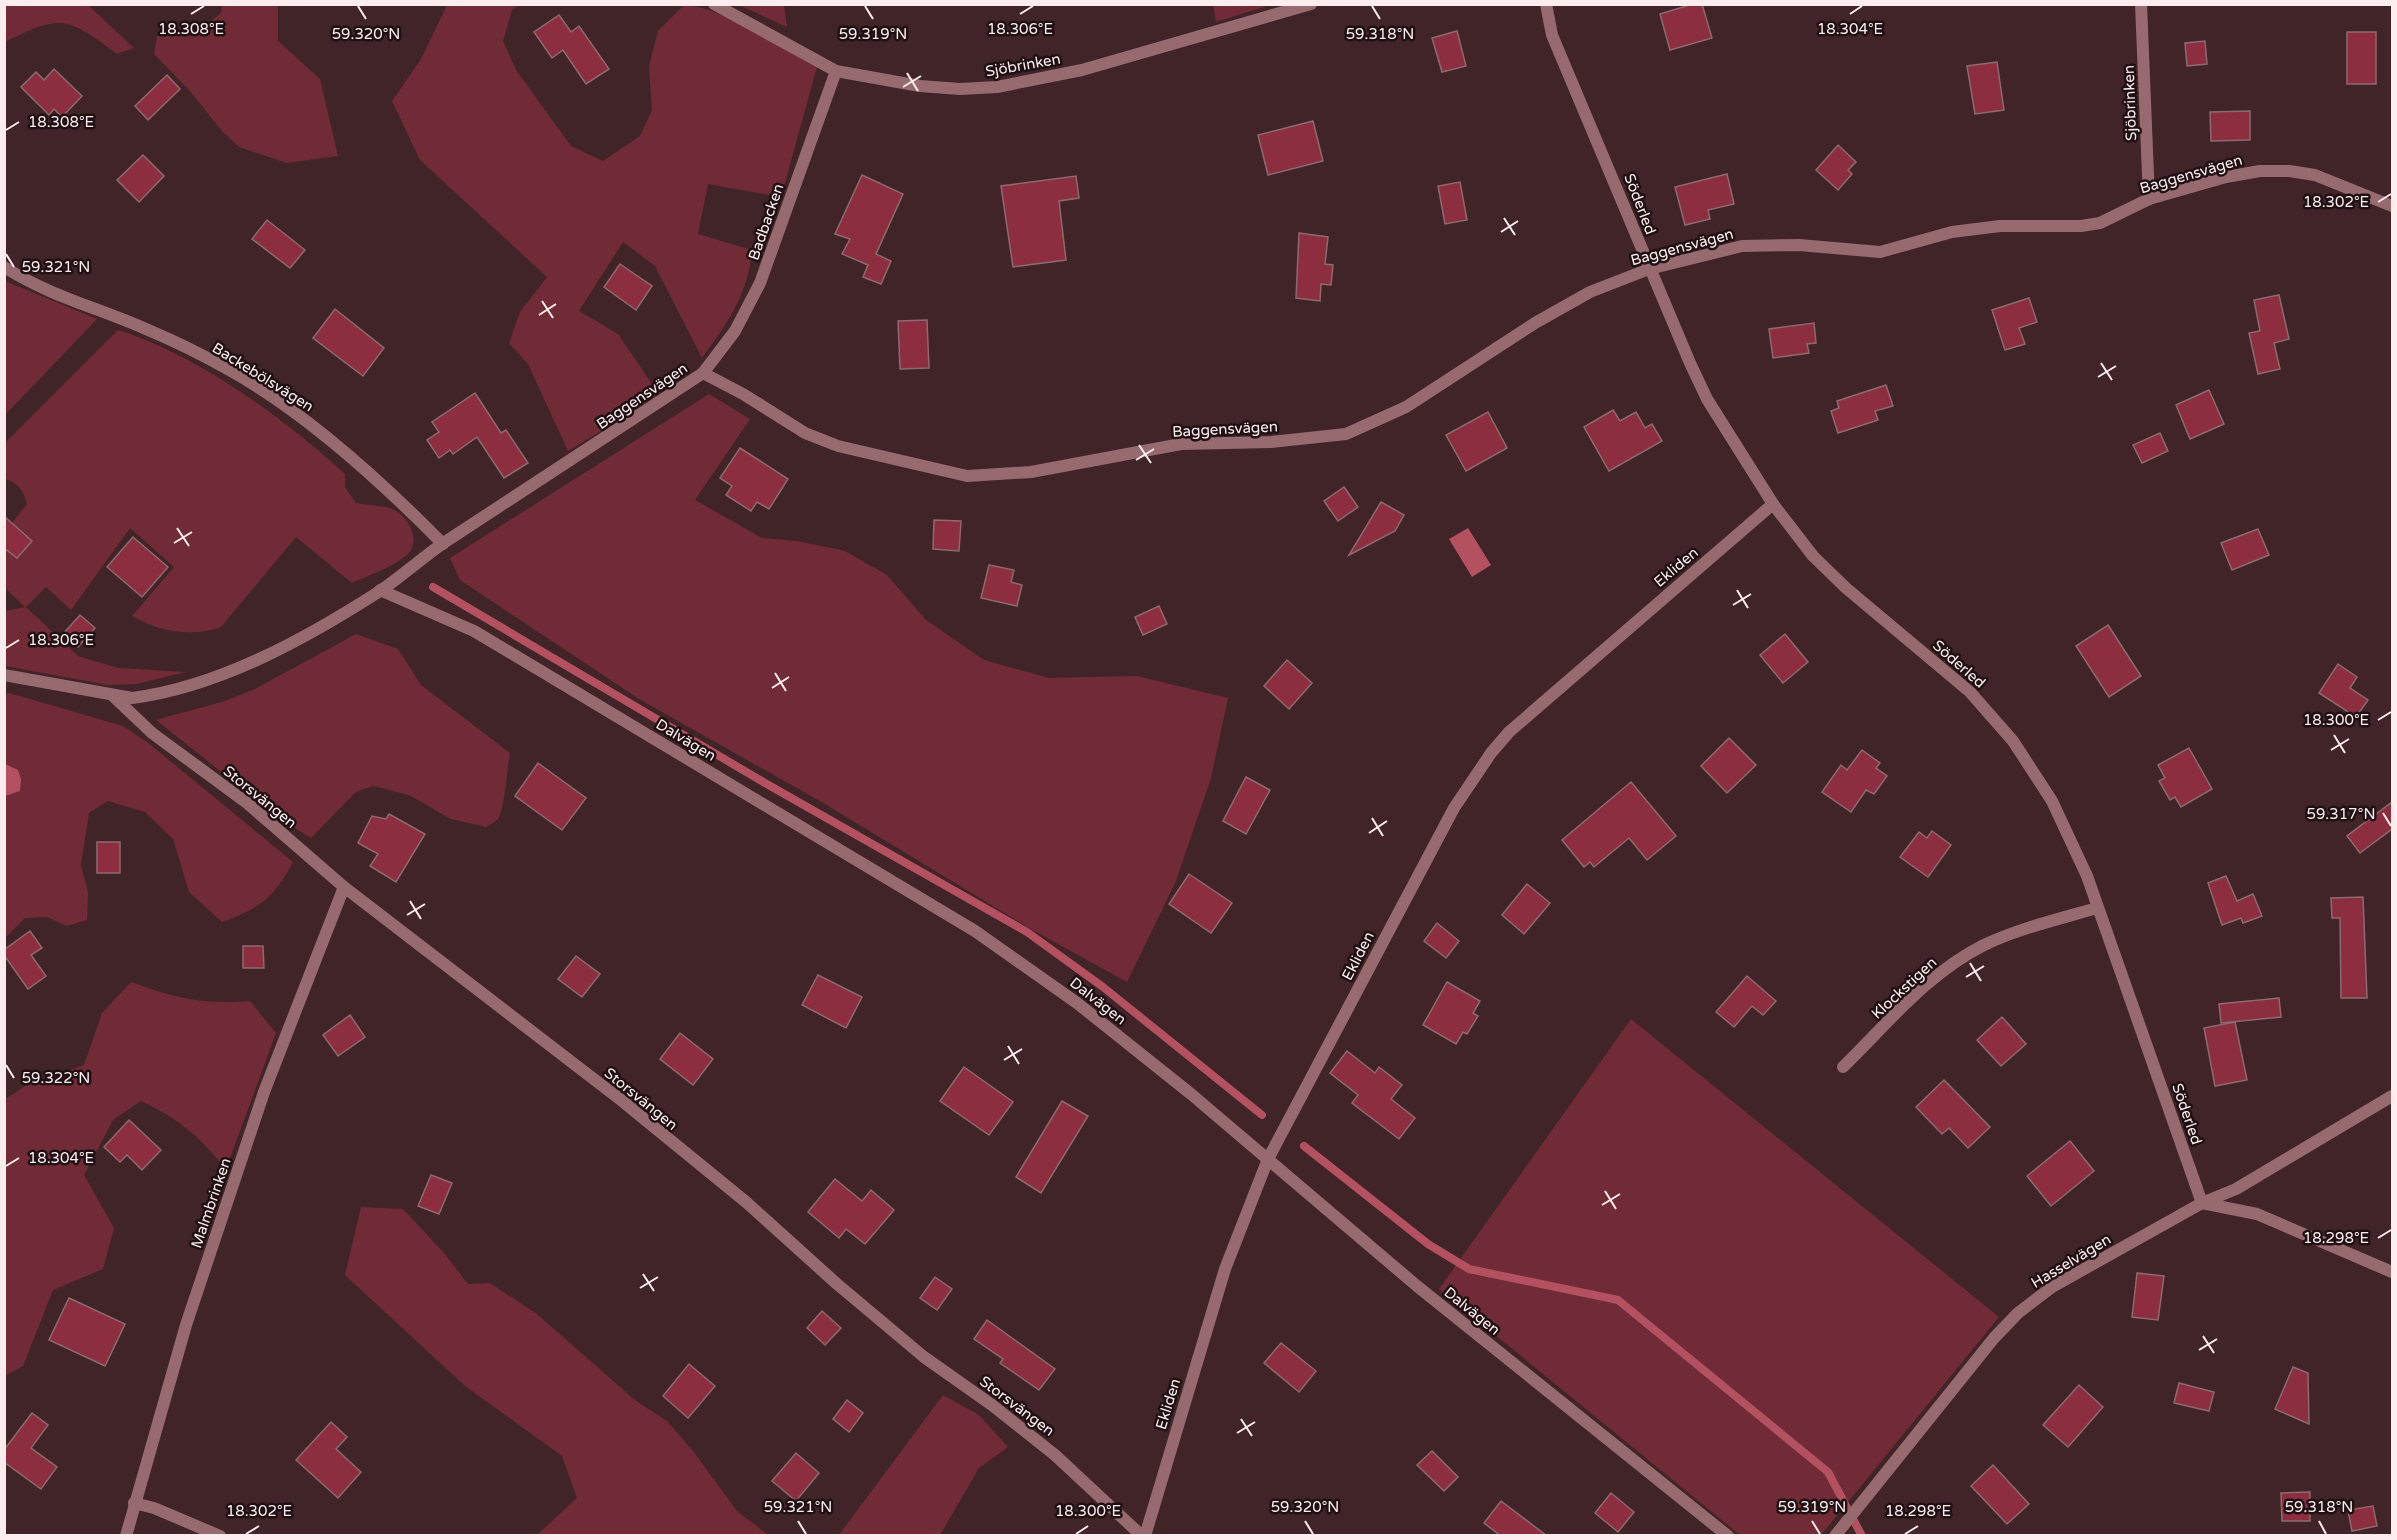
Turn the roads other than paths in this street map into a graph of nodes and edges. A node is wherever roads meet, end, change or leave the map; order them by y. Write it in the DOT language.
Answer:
graph roads {
  1 [pos="714,4"];
  2 [pos="1311,4"];
  3 [pos="1546,4"];
  4 [pos="2141,4"];
  5 [pos="836,71"];
  6 [pos="2150,200"];
  7 [pos="2392,206"];
  8 [pos="4,267"];
  9 [pos="1649,269"];
  10 [pos="703,373"];
  11 [pos="1773,504"];
  12 [pos="443,544"];
  13 [pos="380,590"];
  14 [pos="4,675"];
  15 [pos="113,696"];
  16 [pos="344,887"];
  17 [pos="2097,908"];
  18 [pos="1843,1067"];
  19 [pos="2392,1096"];
  20 [pos="1268,1159"];
  21 [pos="2202,1203"];
  22 [pos="2392,1272"];
  23 [pos="134,1503"];
  24 [pos="126,1536"];
  25 [pos="220,1536"];
  26 [pos="1143,1536"];
  27 [pos="1728,1536"];
  28 [pos="1835,1536"];
  1 -- 5 [label="street, Sjöbrinken"];
  2 -- 5 [label="street, Sjöbrinken"];
  3 -- 9 [label="street, Söderled"];
  4 -- 6 [label="street, Sjöbrinken"];
  5 -- 10 [label="street, Badbacken"];
  6 -- 7 [label="street, Baggensvägen"];
  6 -- 9 [label="street, Baggensvägen"];
  8 -- 12 [label="street, Backebölsvägen"];
  9 -- 10 [label="street, Baggensvägen"];
  9 -- 11 [label="street, Söderled"];
  10 -- 12 [label="street, Baggensvägen"];
  11 -- 17 [label="street, Söderled"];
  11 -- 20 [label="street, Ekliden"];
  12 -- 13 [label="street, Baggensvägen"];
  13 -- 15 [label="street, Baggensvägen"];
  13 -- 20 [label="street, Dalvägen"];
  14 -- 15 [label="street, Baggensvägen"];
  15 -- 16 [label="street, Storsvängen"];
  16 -- 23 [label="street, Malmbrinken"];
  16 -- 26 [label="street, Storsvängen"];
  17 -- 18 [label="street, Klockstigen"];
  17 -- 21 [label="street, Söderled"];
  19 -- 21 [label="street, Hasselvägen"];
  20 -- 26 [label="street, Ekliden"];
  20 -- 27 [label="street, Dalvägen"];
  21 -- 22 [label="street"];
  21 -- 28 [label="street, Hasselvägen"];
  23 -- 24 [label="street, Malmbrinken"];
  23 -- 25 [label="street"];
}
